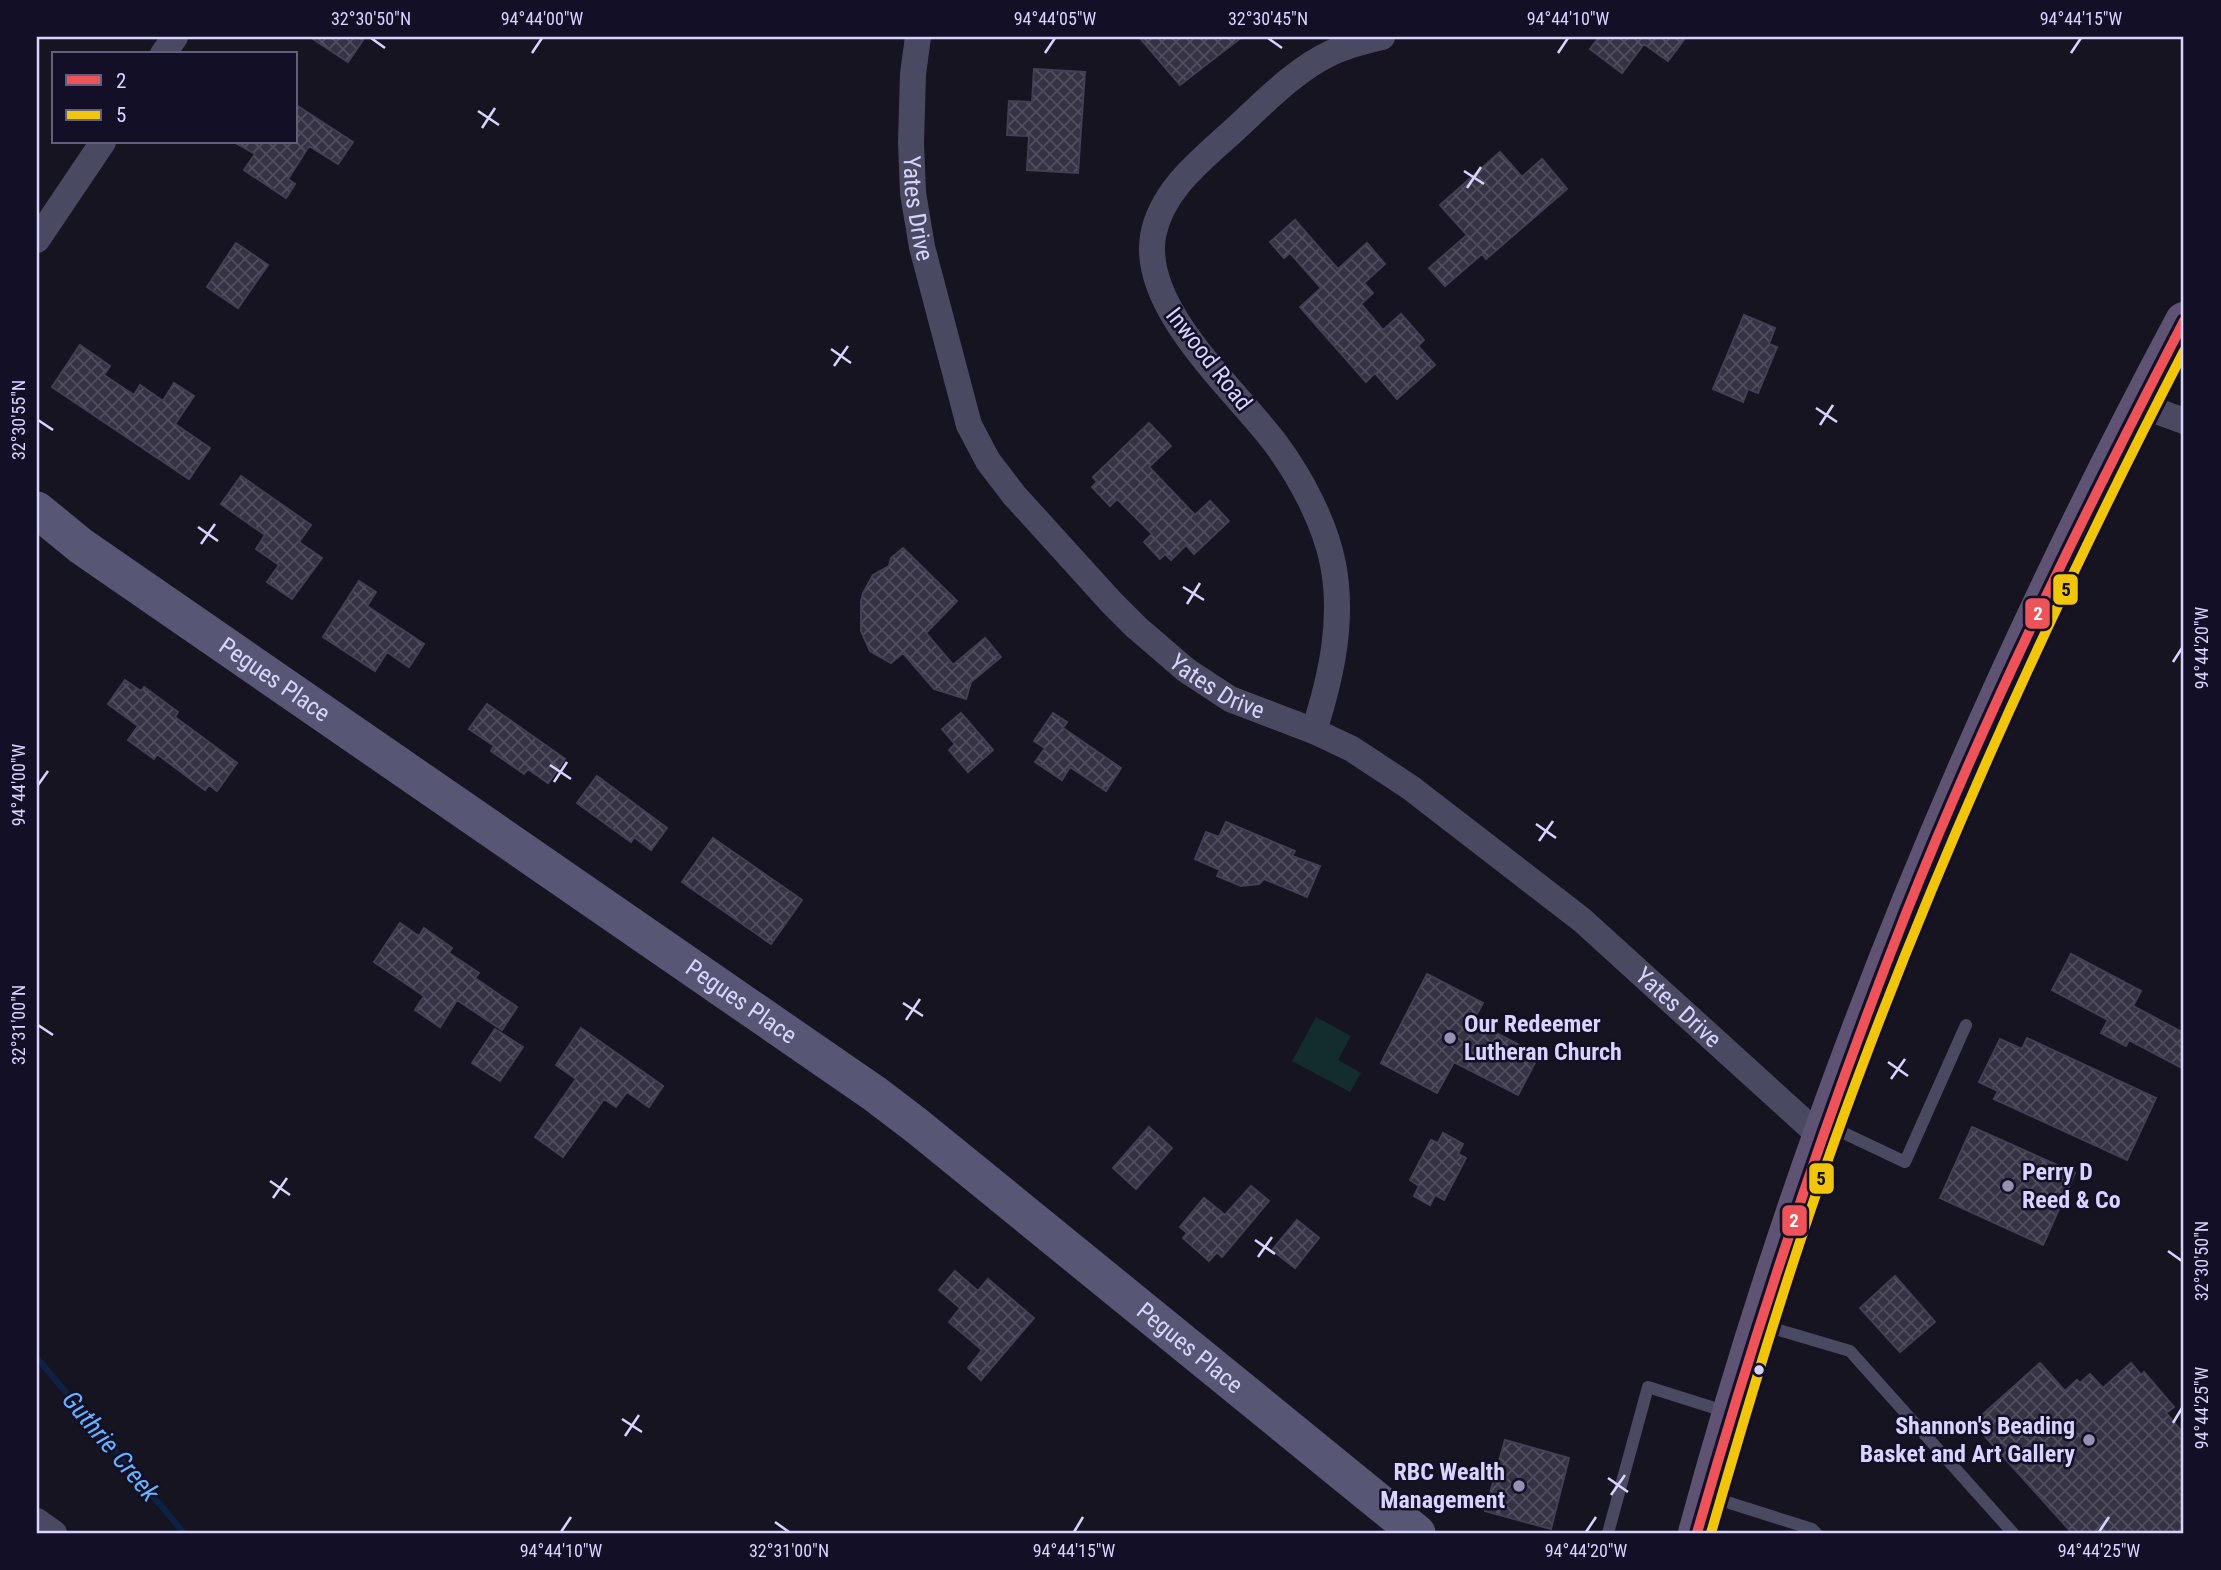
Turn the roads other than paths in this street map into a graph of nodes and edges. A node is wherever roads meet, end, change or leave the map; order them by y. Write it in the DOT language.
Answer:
graph roads {
  1 [pos="175,37"];
  2 [pos="918,37"];
  3 [pos="1382,37"];
  4 [pos="164,52"];
  5 [pos="102,144"];
  6 [pos="37,240"];
  7 [pos="2184,321"];
  8 [pos="2140,405"];
  9 [pos="2184,421"];
  10 [pos="37,510"];
  11 [pos="1314,731"];
  12 [pos="1966,1025"];
  13 [pos="1823,1130"];
  14 [pos="1758,1324"];
  15 [pos="1731,1413"];
  16 [pos="1707,1496"];
  17 [pos="37,1521"];
  18 [pos="54,1533"];
  19 [pos="1417,1533"];
  20 [pos="1608,1533"];
  21 [pos="1697,1533"];
  22 [pos="1816,1533"];
  23 [pos="2013,1533"];
  1 -- 4 [label="street"];
  2 -- 11 [label="street, Yates Drive"];
  3 -- 11 [label="street, Inwood Road"];
  5 -- 6 [label="street"];
  7 -- 8 [label="main road"];
  8 -- 9 [label="street"];
  8 -- 13 [label="main road"];
  10 -- 19 [label="street, Pegues Place"];
  11 -- 13 [label="street, Yates Drive"];
  12 -- 13 [label="lane"];
  13 -- 14 [label="main road"];
  14 -- 15 [label="main road"];
  14 -- 23 [label="lane"];
  15 -- 16 [label="main road"];
  15 -- 20 [label="lane"];
  16 -- 21 [label="main road"];
  16 -- 22 [label="lane"];
  17 -- 18 [label="street"];
}
